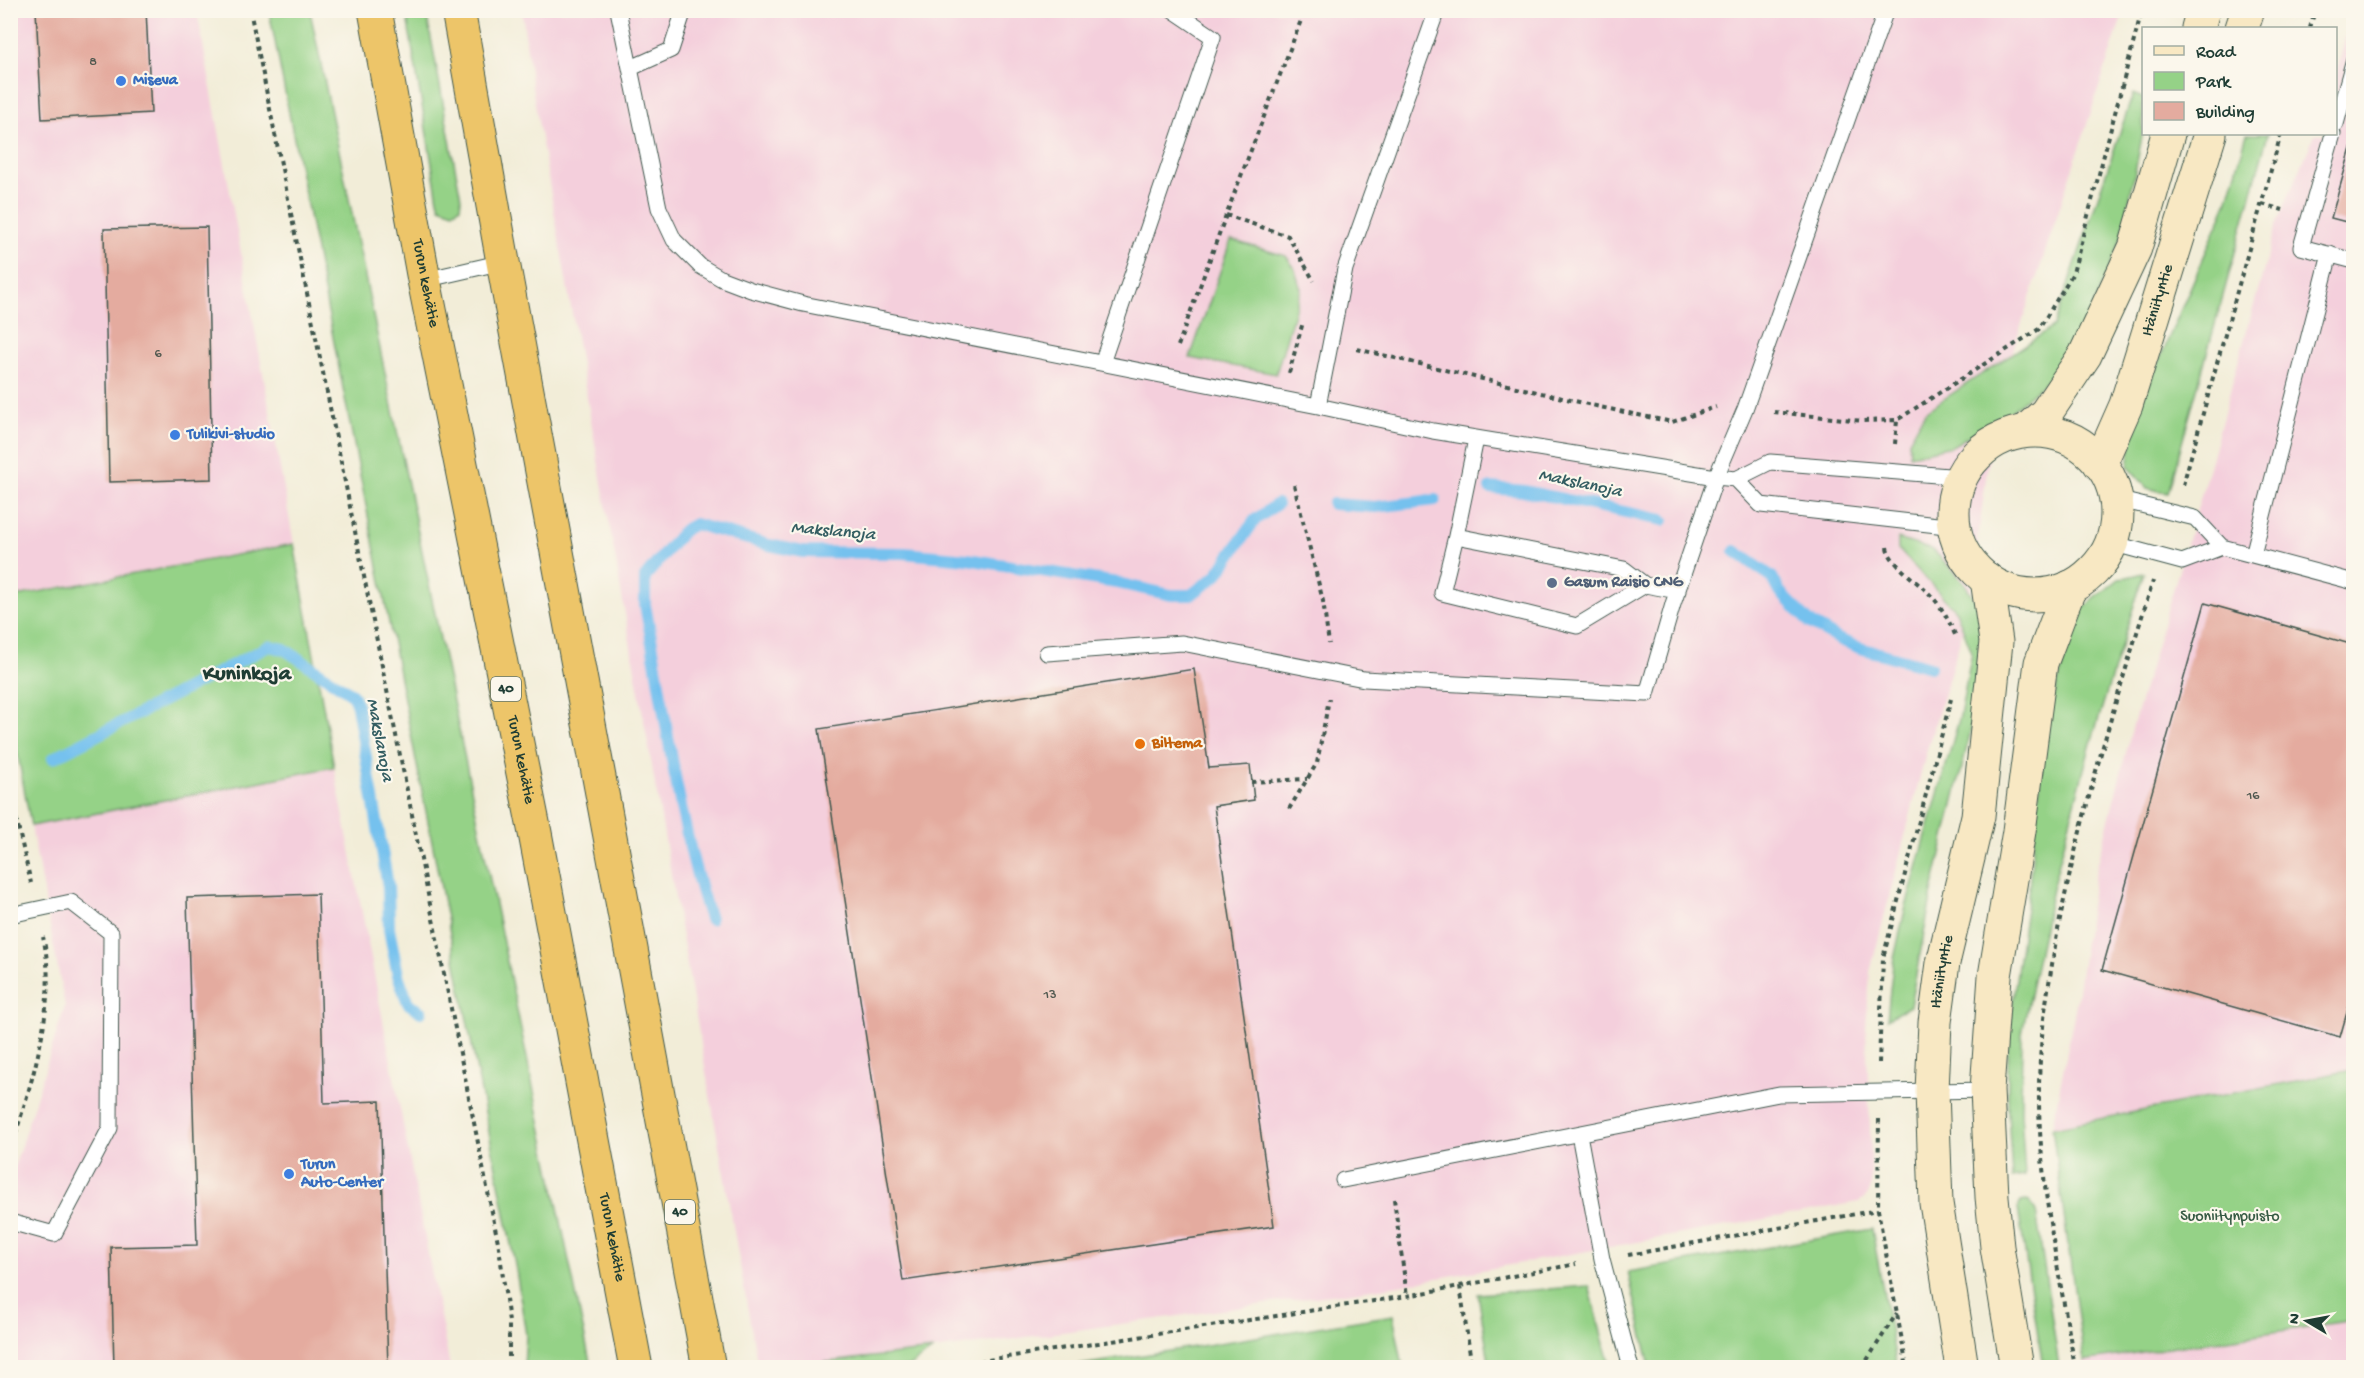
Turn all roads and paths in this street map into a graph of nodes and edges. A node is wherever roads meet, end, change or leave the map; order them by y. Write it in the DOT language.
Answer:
graph roads {
  1 [pos="250,10"];
  2 [pos="375,10"];
  3 [pos="458,10"];
  4 [pos="468,10"];
  5 [pos="618,10"];
  6 [pos="684,10"];
  7 [pos="1173,10"];
  8 [pos="1305,10"];
  9 [pos="1437,10"];
  10 [pos="1886,10"];
  11 [pos="2142,10"];
  12 [pos="2203,10"];
  13 [pos="2248,10"];
  14 [pos="2315,10"];
  15 [pos="2198,27"];
  16 [pos="2242,27"];
  17 [pos="2310,27"];
  18 [pos="2354,59"];
  19 [pos="631,68"];
  20 [pos="471,78"];
  21 [pos="2337,119"];
  22 [pos="2168,135"];
  23 [pos="2210,135"];
  24 [pos="2281,135"];
  25 [pos="2333,135"];
  26 [pos="1226,215"];
  27 [pos="2330,255"];
  28 [pos="2354,261"];
  29 [pos="503,262"];
  30 [pos="424,280"];
  31 [pos="1315,282"];
  32 [pos="1306,314"];
  33 [pos="1329,342"];
  34 [pos="1178,346"];
  35 [pos="1102,363"];
  36 [pos="1281,399"];
  37 [pos="1318,406"];
  38 [pos="1745,409"];
  39 [pos="1897,420"];
  40 [pos="2026,431"];
  41 [pos="1476,439"];
  42 [pos="2100,464"];
  43 [pos="1893,471"];
  44 [pos="1716,477"];
  45 [pos="1962,477"];
  46 [pos="1736,480"];
  47 [pos="2116,499"];
  48 [pos="2174,513"];
  49 [pos="1888,521"];
  50 [pos="1955,527"];
  51 [pos="1456,536"];
  52 [pos="2111,543"];
  53 [pos="2222,547"];
  54 [pos="2253,555"];
  55 [pos="2161,557"];
  56 [pos="1988,579"];
  57 [pos="2354,582"];
  58 [pos="1645,585"];
  59 [pos="2070,587"];
  60 [pos="1678,591"];
  61 [pos="1957,642"];
  62 [pos="1047,653"];
  63 [pos="1953,688"];
  64 [pos="1308,779"];
  65 [pos="1251,782"];
  66 [pos="10,792"];
  67 [pos="37,910"];
  68 [pos="10,915"];
  69 [pos="1880,1018"];
  70 [pos="1987,1090"];
  71 [pos="1932,1091"];
  72 [pos="1579,1134"];
  73 [pos="10,1151"];
  74 [pos="1878,1158"];
  75 [pos="1390,1171"];
  76 [pos="1344,1180"];
  77 [pos="1878,1210"];
  78 [pos="10,1222"];
  79 [pos="1602,1260"];
  80 [pos="1460,1286"];
  81 [pos="1407,1296"];
  82 [pos="1898,1312"];
  83 [pos="509,1368"];
  84 [pos="636,1368"];
  85 [pos="709,1368"];
  86 [pos="935,1368"];
  87 [pos="1472,1368"];
  88 [pos="1631,1368"];
  89 [pos="1862,1368"];
  90 [pos="1907,1368"];
  91 [pos="1962,1368"];
  92 [pos="2017,1368"];
  93 [pos="2075,1368"];
  1 -- 83 [label="path"];
  2 -- 30 [label="highway, Turun kehätie / 40"];
  3 -- 20 [label="highway, 40"];
  4 -- 20 [label="highway"];
  5 -- 19 [label="lane"];
  6 -- 19 [label="lane"];
  7 -- 35 [label="lane"];
  8 -- 26 [label="path"];
  9 -- 33 [label="lane"];
  10 -- 38 [label="lane"];
  11 -- 39 [label="path"];
  12 -- 15 [label="street"];
  13 -- 16 [label="street"];
  14 -- 17 [label="path"];
  18 -- 21 [label="lane"];
  19 -- 35 [label="lane"];
  20 -- 29 [label="highway, 40"];
  22 -- 40 [label="street"];
  23 -- 42 [label="street, Itäniityntie"];
  24 -- 48 [label="path"];
  25 -- 27 [label="lane"];
  26 -- 31 [label="path"];
  26 -- 34 [label="path"];
  27 -- 28 [label="lane"];
  27 -- 54 [label="lane"];
  29 -- 30 [label="lane"];
  29 -- 85 [label="highway, 40"];
  30 -- 84 [label="highway, Turun kehätie / 40"];
  32 -- 36 [label="path"];
  33 -- 37 [label="lane"];
  33 -- 38 [label="path"];
  35 -- 36 [label="lane"];
  36 -- 37 [label="lane"];
  37 -- 41 [label="lane"];
  38 -- 39 [label="path"];
  38 -- 44 [label="lane"];
  39 -- 43 [label="path"];
  40 -- 42 [label="street"];
  40 -- 45 [label="street"];
  41 -- 44 [label="lane"];
  41 -- 51 [label="lane"];
  42 -- 47 [label="street"];
  43 -- 45 [label="lane"];
  43 -- 46 [label="lane"];
  44 -- 46 [label="lane"];
  44 -- 60 [label="lane"];
  45 -- 50 [label="street"];
  46 -- 49 [label="lane"];
  47 -- 48 [label="lane"];
  47 -- 52 [label="street"];
  48 -- 53 [label="lane"];
  49 -- 50 [label="lane"];
  49 -- 61 [label="path"];
  50 -- 56 [label="street"];
  51 -- 58 [label="lane"];
  51 -- 58 [label="lane"];
  52 -- 55 [label="lane"];
  52 -- 59 [label="street"];
  53 -- 54 [label="lane"];
  53 -- 55 [label="lane"];
  54 -- 57 [label="lane"];
  55 -- 93 [label="path"];
  56 -- 59 [label="street"];
  56 -- 71 [label="street, Itäniityntie"];
  58 -- 60 [label="lane"];
  59 -- 70 [label="street"];
  60 -- 62 [label="lane"];
  63 -- 69 [label="path"];
  64 -- 65 [label="path"];
  66 -- 67 [label="path"];
  67 -- 68 [label="lane"];
  67 -- 73 [label="path"];
  67 -- 78 [label="lane"];
  70 -- 71 [label="lane"];
  70 -- 92 [label="street"];
  71 -- 72 [label="lane"];
  71 -- 91 [label="street, Itäniityntie"];
  72 -- 75 [label="lane"];
  72 -- 79 [label="lane"];
  74 -- 77 [label="path"];
  75 -- 76 [label="lane"];
  75 -- 81 [label="path"];
  77 -- 79 [label="path"];
  77 -- 82 [label="path"];
  79 -- 80 [label="path"];
  79 -- 88 [label="lane"];
  80 -- 81 [label="path"];
  80 -- 87 [label="path"];
  81 -- 86 [label="path"];
  82 -- 89 [label="path"];
  82 -- 90 [label="path"];
}
